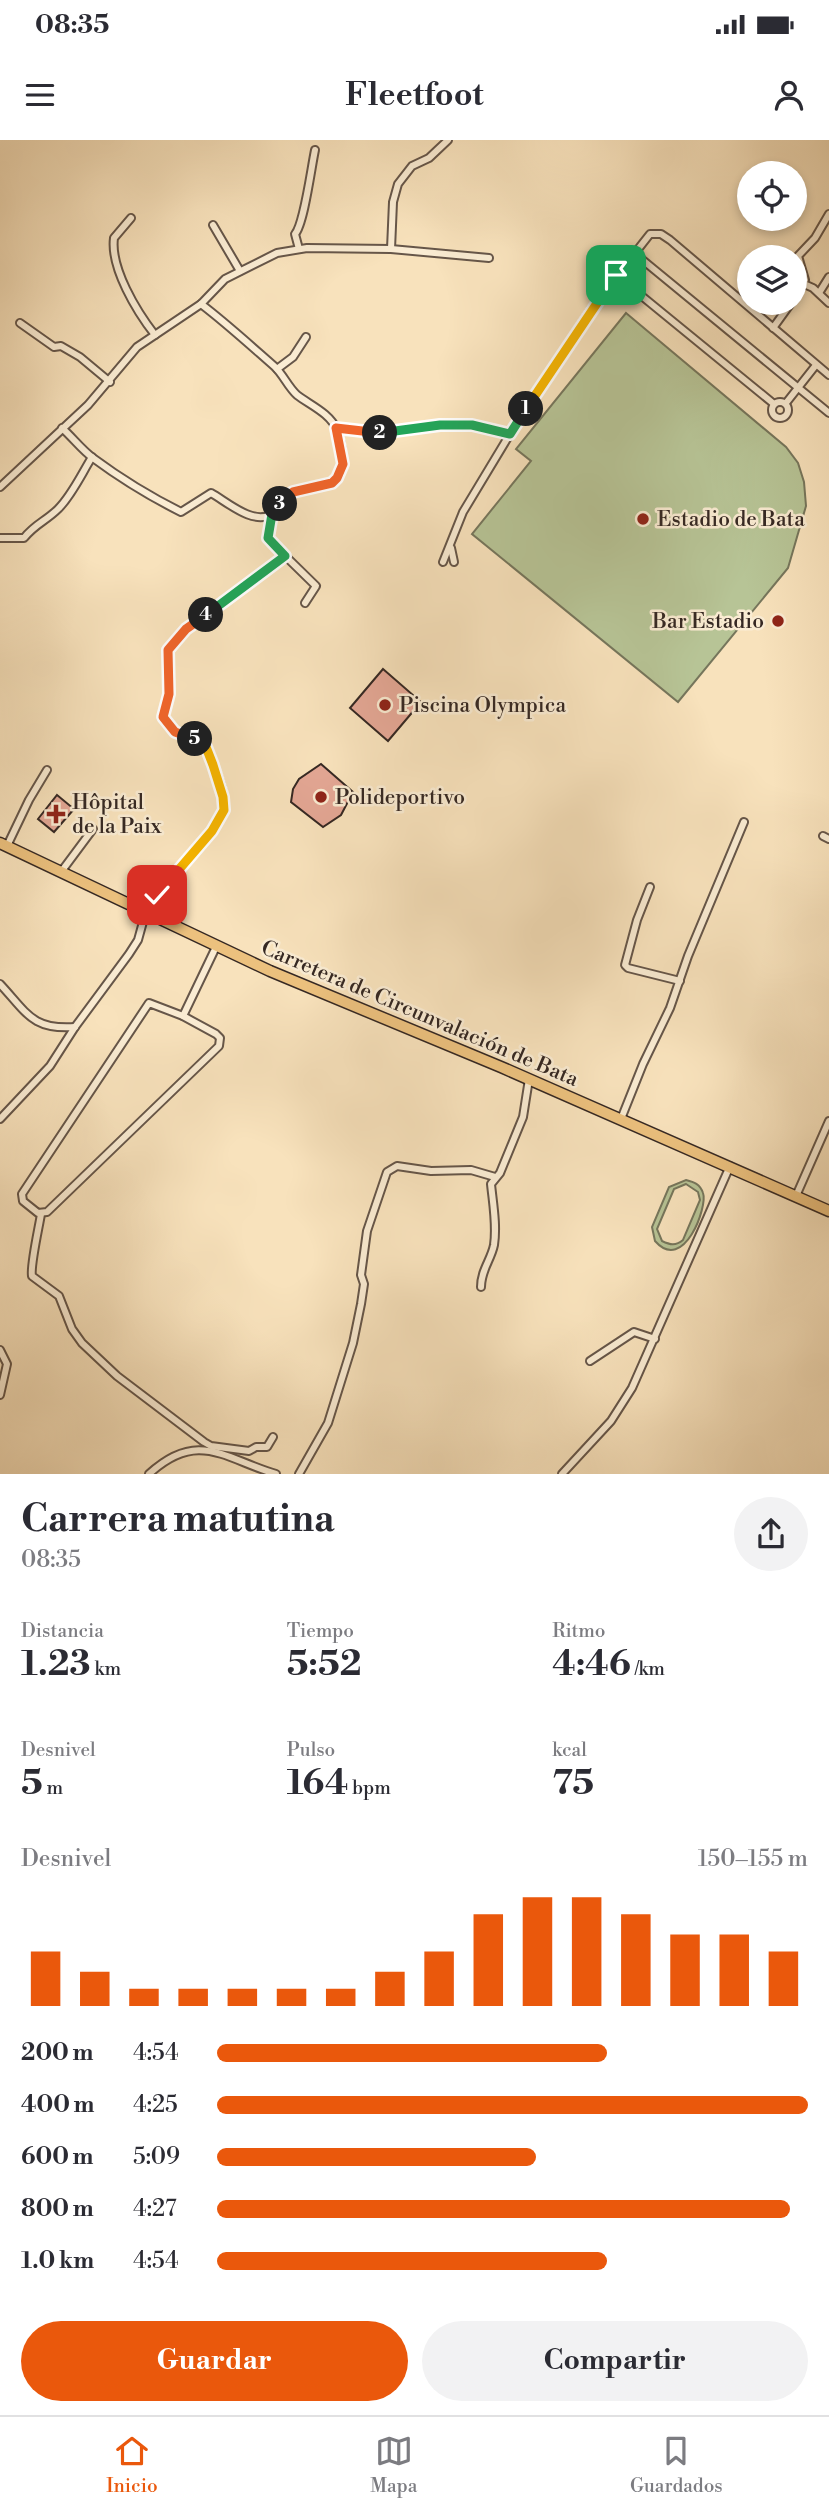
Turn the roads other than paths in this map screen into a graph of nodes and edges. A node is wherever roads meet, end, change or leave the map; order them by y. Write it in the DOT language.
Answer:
graph roads {
  1 [pos="447,140"];
  2 [pos="315,150"];
  3 [pos="829,214"];
  4 [pos="131,218"];
  5 [pos="212,225"];
  6 [pos="807,247"];
  7 [pos="299,249"];
  8 [pos="391,249"];
  9 [pos="634,253"];
  10 [pos="489,258"];
  11 [pos="240,271"];
  12 [pos="616,275"];
  13 [pos="829,277"];
  14 [pos="807,286"];
  15 [pos="819,293"];
  16 [pos="829,303"];
  17 [pos="201,304"];
  18 [pos="782,315"];
  19 [pos="20,323"];
  20 [pos="773,328"];
  21 [pos="155,335"];
  22 [pos="306,337"];
  23 [pos="816,365"];
  24 [pos="277,369"];
  25 [pos="829,375"];
  26 [pos="110,382"];
  27 [pos="798,388"];
  28 [pos="786,403"];
  29 [pos="774,404"];
  30 [pos="829,413"];
  31 [pos="62,428"];
  32 [pos="336,428"];
  33 [pos="510,434"];
  34 [pos="92,457"];
  35 [pos="0,487"];
  36 [pos="272,514"];
  37 [pos="0,538"];
  38 [pos="450,546"];
  39 [pos="285,556"];
  40 [pos="443,562"];
  41 [pos="454,562"];
  42 [pos="305,603"];
  43 [pos="47,770"];
  44 [pos="744,822"];
  45 [pos="93,829"];
  46 [pos="4,845"];
  47 [pos="61,872"];
  48 [pos="650,887"];
  49 [pos="167,910"];
  50 [pos="146,911"];
  51 [pos="216,947"];
  52 [pos="680,981"];
  53 [pos="0,984"];
  54 [pos="183,1016"];
  55 [pos="75,1027"];
  56 [pos="529,1079"];
  57 [pos="0,1119"];
  58 [pos="621,1119"];
  59 [pos="829,1121"];
  60 [pos="730,1167"];
  61 [pos="495,1177"];
  62 [pos="796,1196"];
  63 [pos="829,1211"];
  64 [pos="41,1214"];
  65 [pos="481,1287"];
  66 [pos="655,1339"];
  67 [pos="0,1350"];
  68 [pos="590,1361"];
  69 [pos="0,1395"];
  70 [pos="273,1437"];
  71 [pos="149,1474"];
  72 [pos="276,1474"];
  73 [pos="299,1474"];
  74 [pos="562,1474"];
  1 -- 8 [label="street"];
  2 -- 7 [label="street"];
  3 -- 6 [label="street"];
  4 -- 21 [label="street"];
  5 -- 11 [label="street"];
  7 -- 8 [label="street"];
  7 -- 11 [label="street"];
  8 -- 10 [label="street"];
  9 -- 12 [label="street"];
  9 -- 20 [label="street"];
  9 -- 27 [label="street"];
  11 -- 17 [label="street"];
  12 -- 29 [label="street"];
  12 -- 33 [label="street"];
  13 -- 15 [label="street"];
  14 -- 15 [label="street"];
  15 -- 16 [label="street"];
  17 -- 21 [label="street"];
  17 -- 24 [label="street"];
  18 -- 20 [label="street"];
  19 -- 26 [label="street"];
  20 -- 23 [label="street"];
  21 -- 26 [label="street"];
  22 -- 24 [label="street"];
  23 -- 25 [label="street"];
  23 -- 27 [label="street"];
  24 -- 32 [label="street"];
  26 -- 31 [label="street"];
  27 -- 28 [label="street"];
  27 -- 30 [label="street"];
  28 -- 29 [label="street"];
  28 -- 29 [label="street"];
  31 -- 34 [label="street"];
  31 -- 35 [label="street"];
  32 -- 33 [label="street"];
  32 -- 36 [label="street"];
  33 -- 38 [label="street"];
  34 -- 36 [label="street"];
  34 -- 37 [label="street"];
  36 -- 39 [label="street"];
  38 -- 40 [label="street"];
  38 -- 41 [label="street"];
  39 -- 42 [label="street"];
  39 -- 49 [label="street"];
  43 -- 46 [label="street"];
  44 -- 52 [label="street"];
  45 -- 47 [label="street"];
  46 -- 47 [label="main road, Carretera de Circunvalación de Bata"];
  47 -- 50 [label="main road, Carretera de Circunvalación de Bata"];
  48 -- 52 [label="street"];
  50 -- 51 [label="main road, Carretera de Circunvalación de Bata"];
  50 -- 55 [label="street"];
  51 -- 54 [label="street"];
  51 -- 56 [label="main road, Carretera de Circunvalación de Bata"];
  52 -- 58 [label="street"];
  53 -- 55 [label="street"];
  54 -- 64 [label="street"];
  54 -- 64 [label="street"];
  55 -- 57 [label="street"];
  56 -- 58 [label="main road, Carretera de Circunvalación de Bata"];
  56 -- 61 [label="street"];
  58 -- 60 [label="main road, Carretera de Circunvalación de Bata"];
  59 -- 62 [label="street"];
  60 -- 62 [label="main road, Carretera de Circunvalación de Bata"];
  60 -- 66 [label="street"];
  61 -- 65 [label="street"];
  61 -- 73 [label="street"];
  62 -- 63 [label="main road, Carretera de Circunvalación de Bata"];
  64 -- 70 [label="street"];
  66 -- 68 [label="street"];
  66 -- 74 [label="street"];
  67 -- 69 [label="street"];
  71 -- 72 [label="street"];
}
